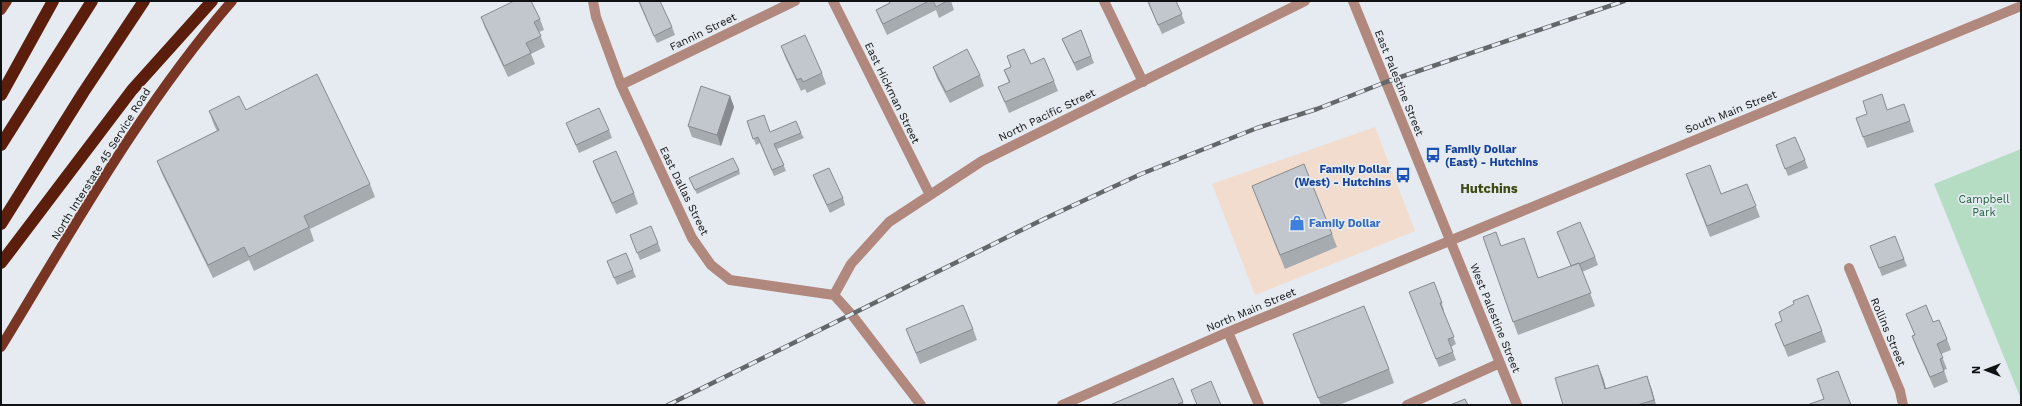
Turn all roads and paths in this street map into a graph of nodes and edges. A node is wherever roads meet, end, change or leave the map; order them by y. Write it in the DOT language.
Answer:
graph roads {
  1 [pos="7,1"];
  2 [pos="53,1"];
  3 [pos="92,1"];
  4 [pos="144,1"];
  5 [pos="212,1"];
  6 [pos="232,1"];
  7 [pos="593,1"];
  8 [pos="795,1"];
  9 [pos="833,1"];
  10 [pos="1104,1"];
  11 [pos="1305,1"];
  12 [pos="1353,1"];
  13 [pos="2021,6"];
  14 [pos="1,10"];
  15 [pos="1143,82"];
  16 [pos="621,85"];
  17 [pos="1,95"];
  18 [pos="1,145"];
  19 [pos="930,195"];
  20 [pos="1,224"];
  21 [pos="1450,240"];
  22 [pos="1,263"];
  23 [pos="1849,268"];
  24 [pos="834,295"];
  25 [pos="1228,332"];
  26 [pos="1,347"];
  27 [pos="1500,363"];
  28 [pos="921,405"];
  29 [pos="1062,405"];
  30 [pos="1259,405"];
  31 [pos="1407,405"];
  32 [pos="1517,405"];
  33 [pos="1903,405"];
  1 -- 14 [label="main road"];
  2 -- 17 [label="highway"];
  3 -- 18 [label="highway"];
  4 -- 20 [label="highway"];
  5 -- 22 [label="highway"];
  6 -- 26 [label="main road, North Interstate 45 Service Road"];
  7 -- 16 [label="street, East Dallas Street"];
  8 -- 16 [label="street, Fannin Street"];
  9 -- 19 [label="street, East Hickman Street"];
  10 -- 15 [label="street"];
  11 -- 15 [label="street, North Pacific Street"];
  12 -- 21 [label="street, East Palestine Street"];
  13 -- 21 [label="street, South Main Street"];
  15 -- 19 [label="street, North Pacific Street"];
  16 -- 24 [label="street, East Dallas Street"];
  19 -- 24 [label="street, North Pacific Street"];
  21 -- 25 [label="street, North Main Street"];
  21 -- 27 [label="street, West Palestine Street"];
  23 -- 33 [label="street, Rollins Street"];
  24 -- 28 [label="street"];
  25 -- 29 [label="street, North Main Street"];
  25 -- 30 [label="street"];
  27 -- 31 [label="street"];
  27 -- 32 [label="street, West Palestine Street"];
}
